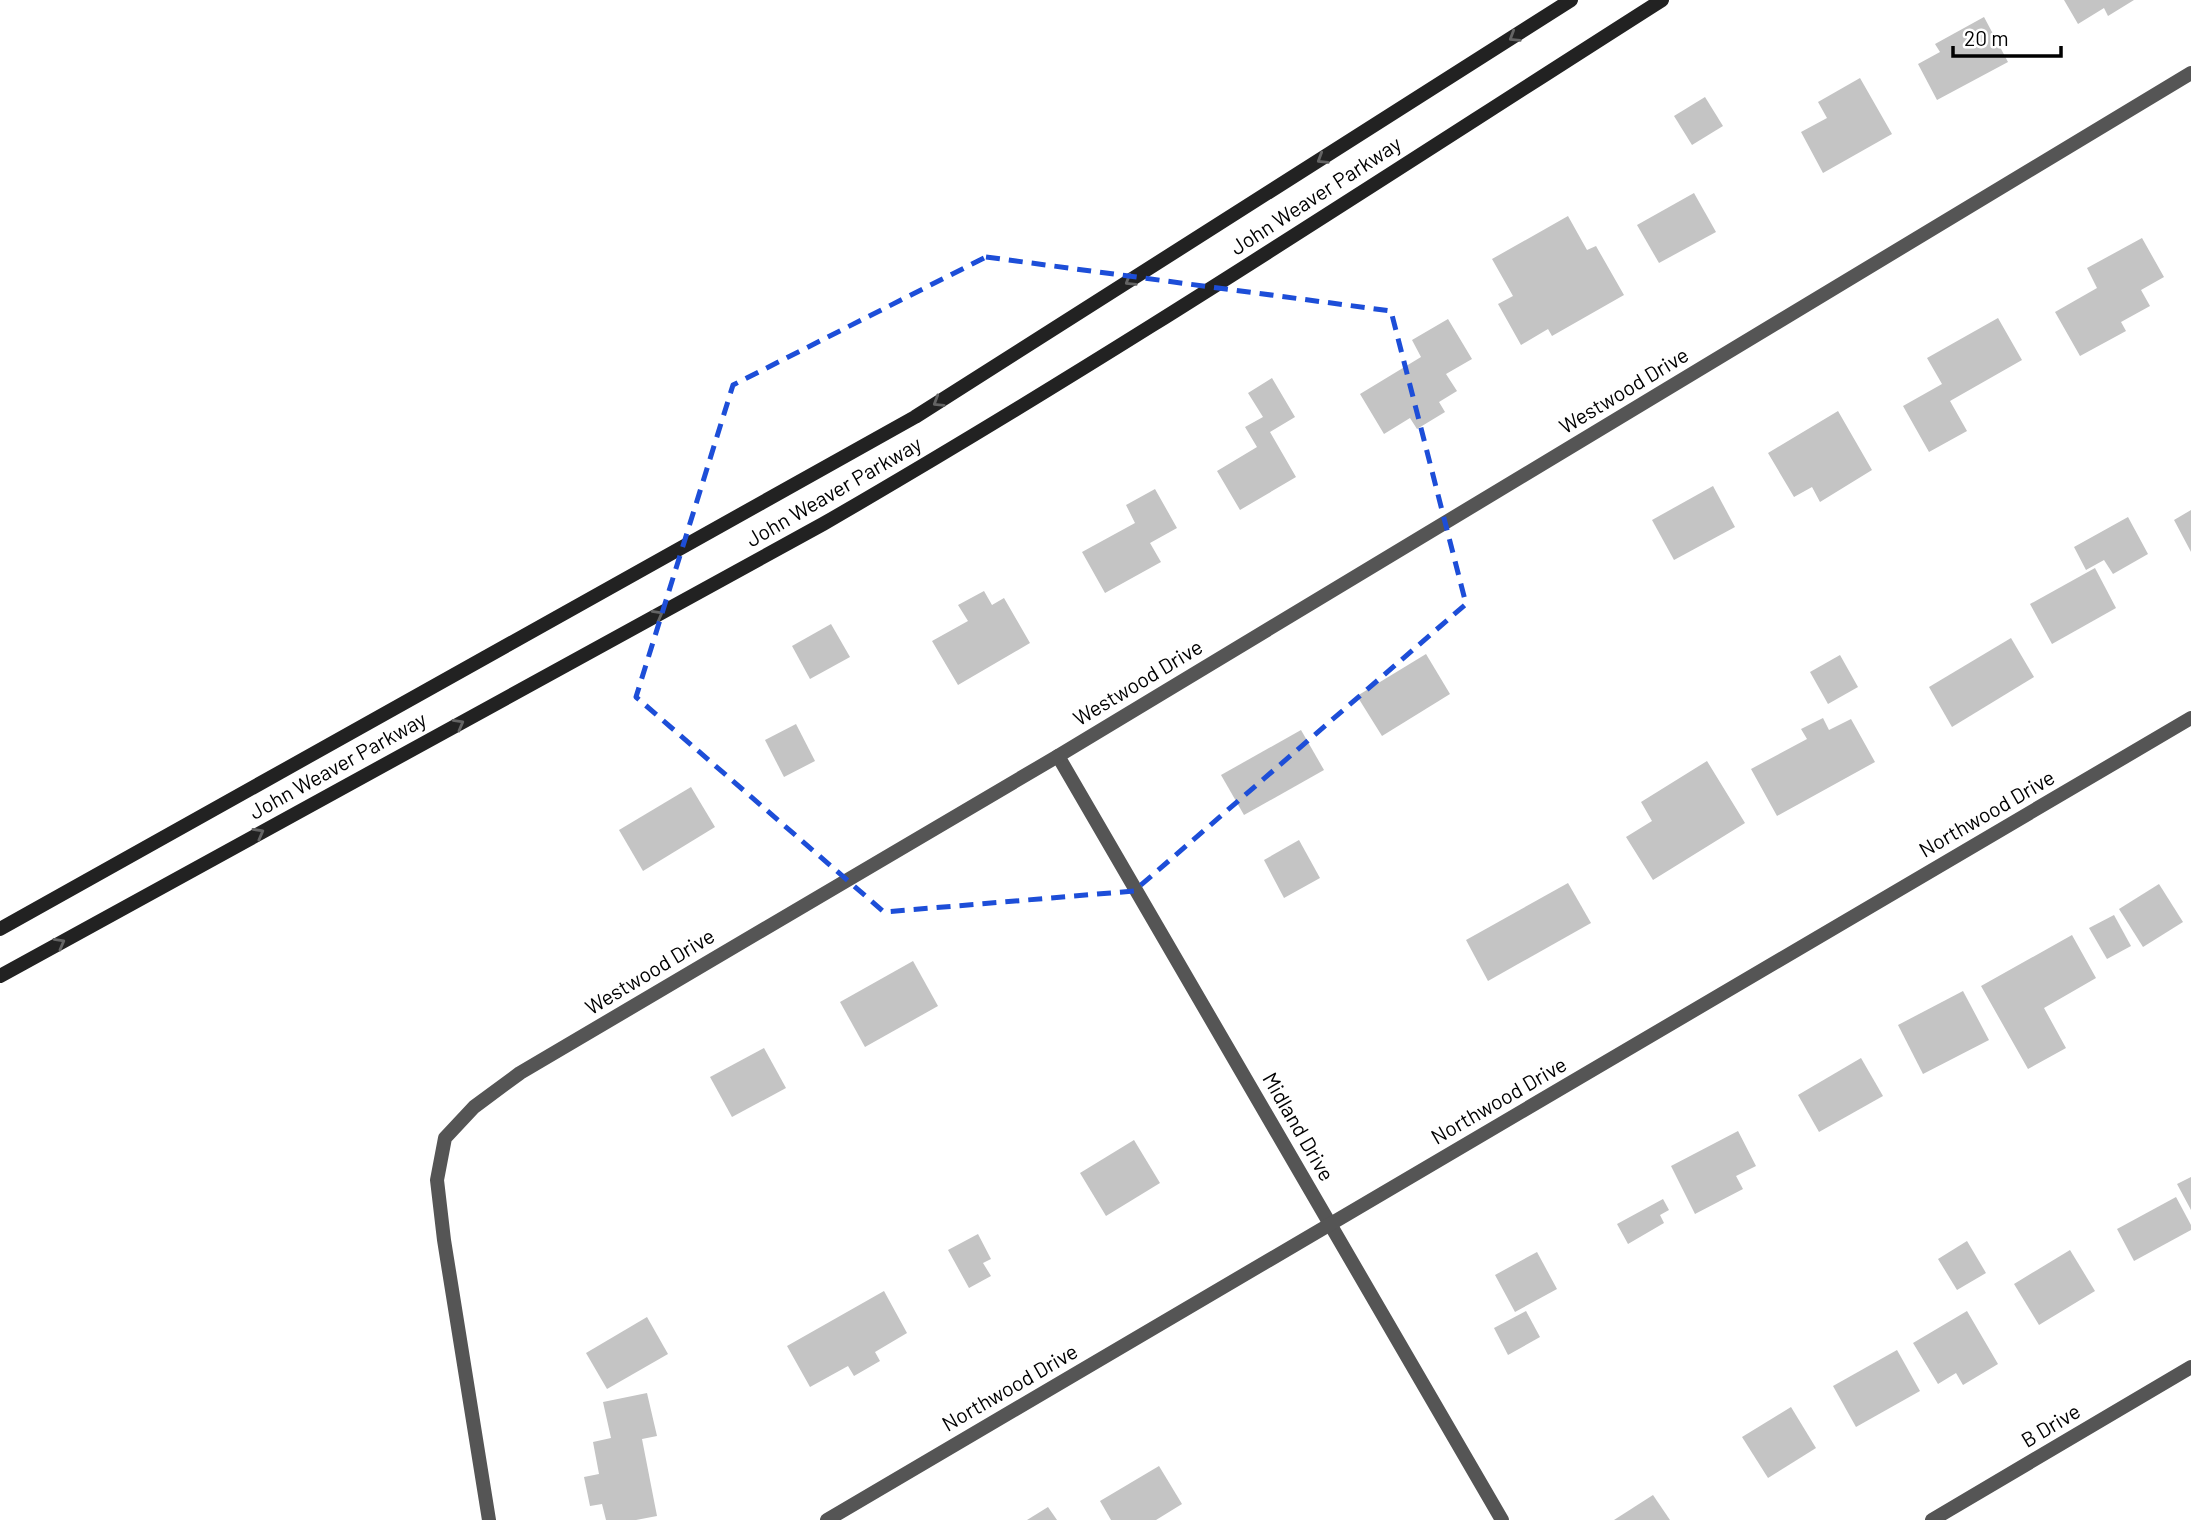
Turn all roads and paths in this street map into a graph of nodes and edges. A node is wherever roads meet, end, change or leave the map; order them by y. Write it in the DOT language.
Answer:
graph roads {
  1 [pos="1571,0"];
  2 [pos="1662,0"];
  3 [pos="2191,74"];
  4 [pos="2191,718"];
  5 [pos="1058,756"];
  6 [pos="0,929"];
  7 [pos="0,976"];
  8 [pos="1330,1225"];
  9 [pos="2191,1367"];
  10 [pos="489,1520"];
  11 [pos="827,1520"];
  12 [pos="1502,1520"];
  13 [pos="1932,1520"];
  1 -- 6 [label="main road, John Weaver Parkway, one-way"];
  7 -- 2 [label="main road, John Weaver Parkway, one-way"];
  3 -- 5 [label="street, Westwood Drive"];
  4 -- 8 [label="street, Northwood Drive"];
  5 -- 8 [label="street, Midland Drive"];
  5 -- 10 [label="street, Westwood Drive"];
  8 -- 11 [label="street, Northwood Drive"];
  8 -- 12 [label="street, Midland Drive"];
  9 -- 13 [label="street, B Drive"];
}
